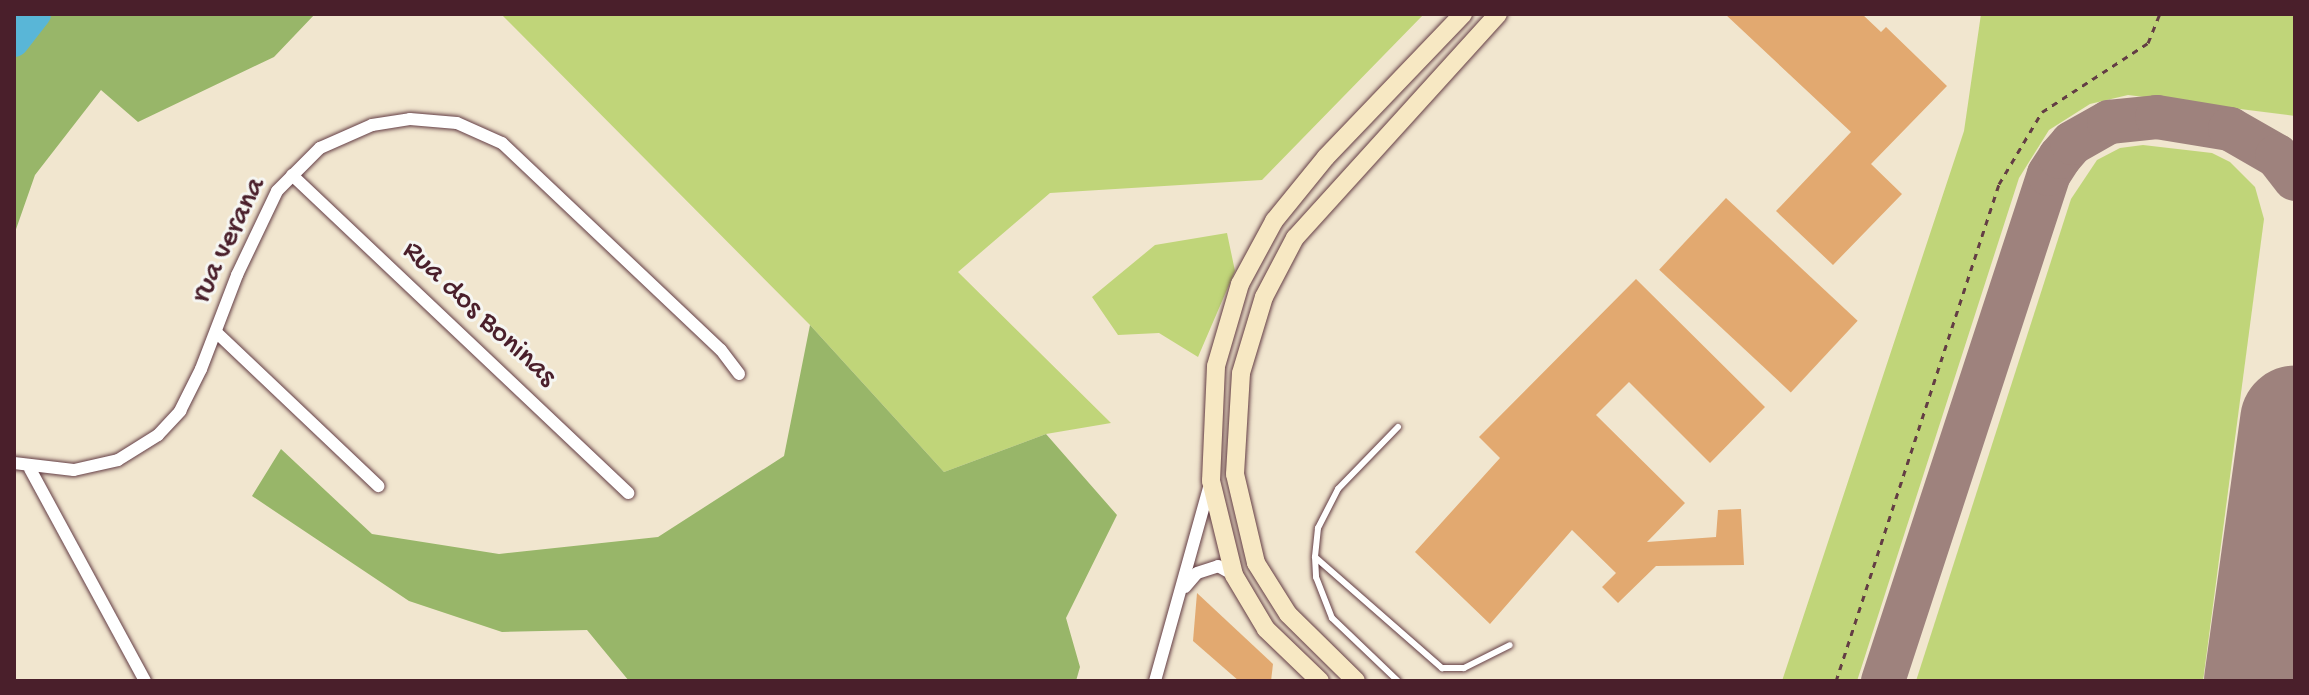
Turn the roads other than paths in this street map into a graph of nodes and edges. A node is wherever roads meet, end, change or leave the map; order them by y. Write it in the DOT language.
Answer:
graph roads {
  1 [pos="1463,14"];
  2 [pos="1498,14"];
  3 [pos="292,175"];
  4 [pos="216,332"];
  5 [pos="739,374"];
  6 [pos="1398,427"];
  7 [pos="14,463"];
  8 [pos="30,469"];
  9 [pos="1211,481"];
  10 [pos="378,486"];
  11 [pos="628,493"];
  12 [pos="1315,557"];
  13 [pos="1234,575"];
  14 [pos="1180,593"];
  15 [pos="1510,645"];
  16 [pos="145,681"];
  17 [pos="1155,681"];
  18 [pos="1320,681"];
  19 [pos="1356,681"];
  20 [pos="1398,681"];
  1 -- 9 [label="street"];
  2 -- 19 [label="street"];
  3 -- 4 [label="street, rua verana"];
  3 -- 5 [label="street, rua verana"];
  3 -- 11 [label="street, Rua dos Boninas"];
  4 -- 8 [label="street, rua verana"];
  4 -- 10 [label="street"];
  6 -- 12 [label="lane"];
  7 -- 8 [label="street, rua verana"];
  8 -- 16 [label="street"];
  9 -- 13 [label="street"];
  9 -- 14 [label="street"];
  12 -- 15 [label="lane"];
  12 -- 20 [label="lane"];
  13 -- 14 [label="street"];
  13 -- 18 [label="street"];
  14 -- 17 [label="street"];
}
